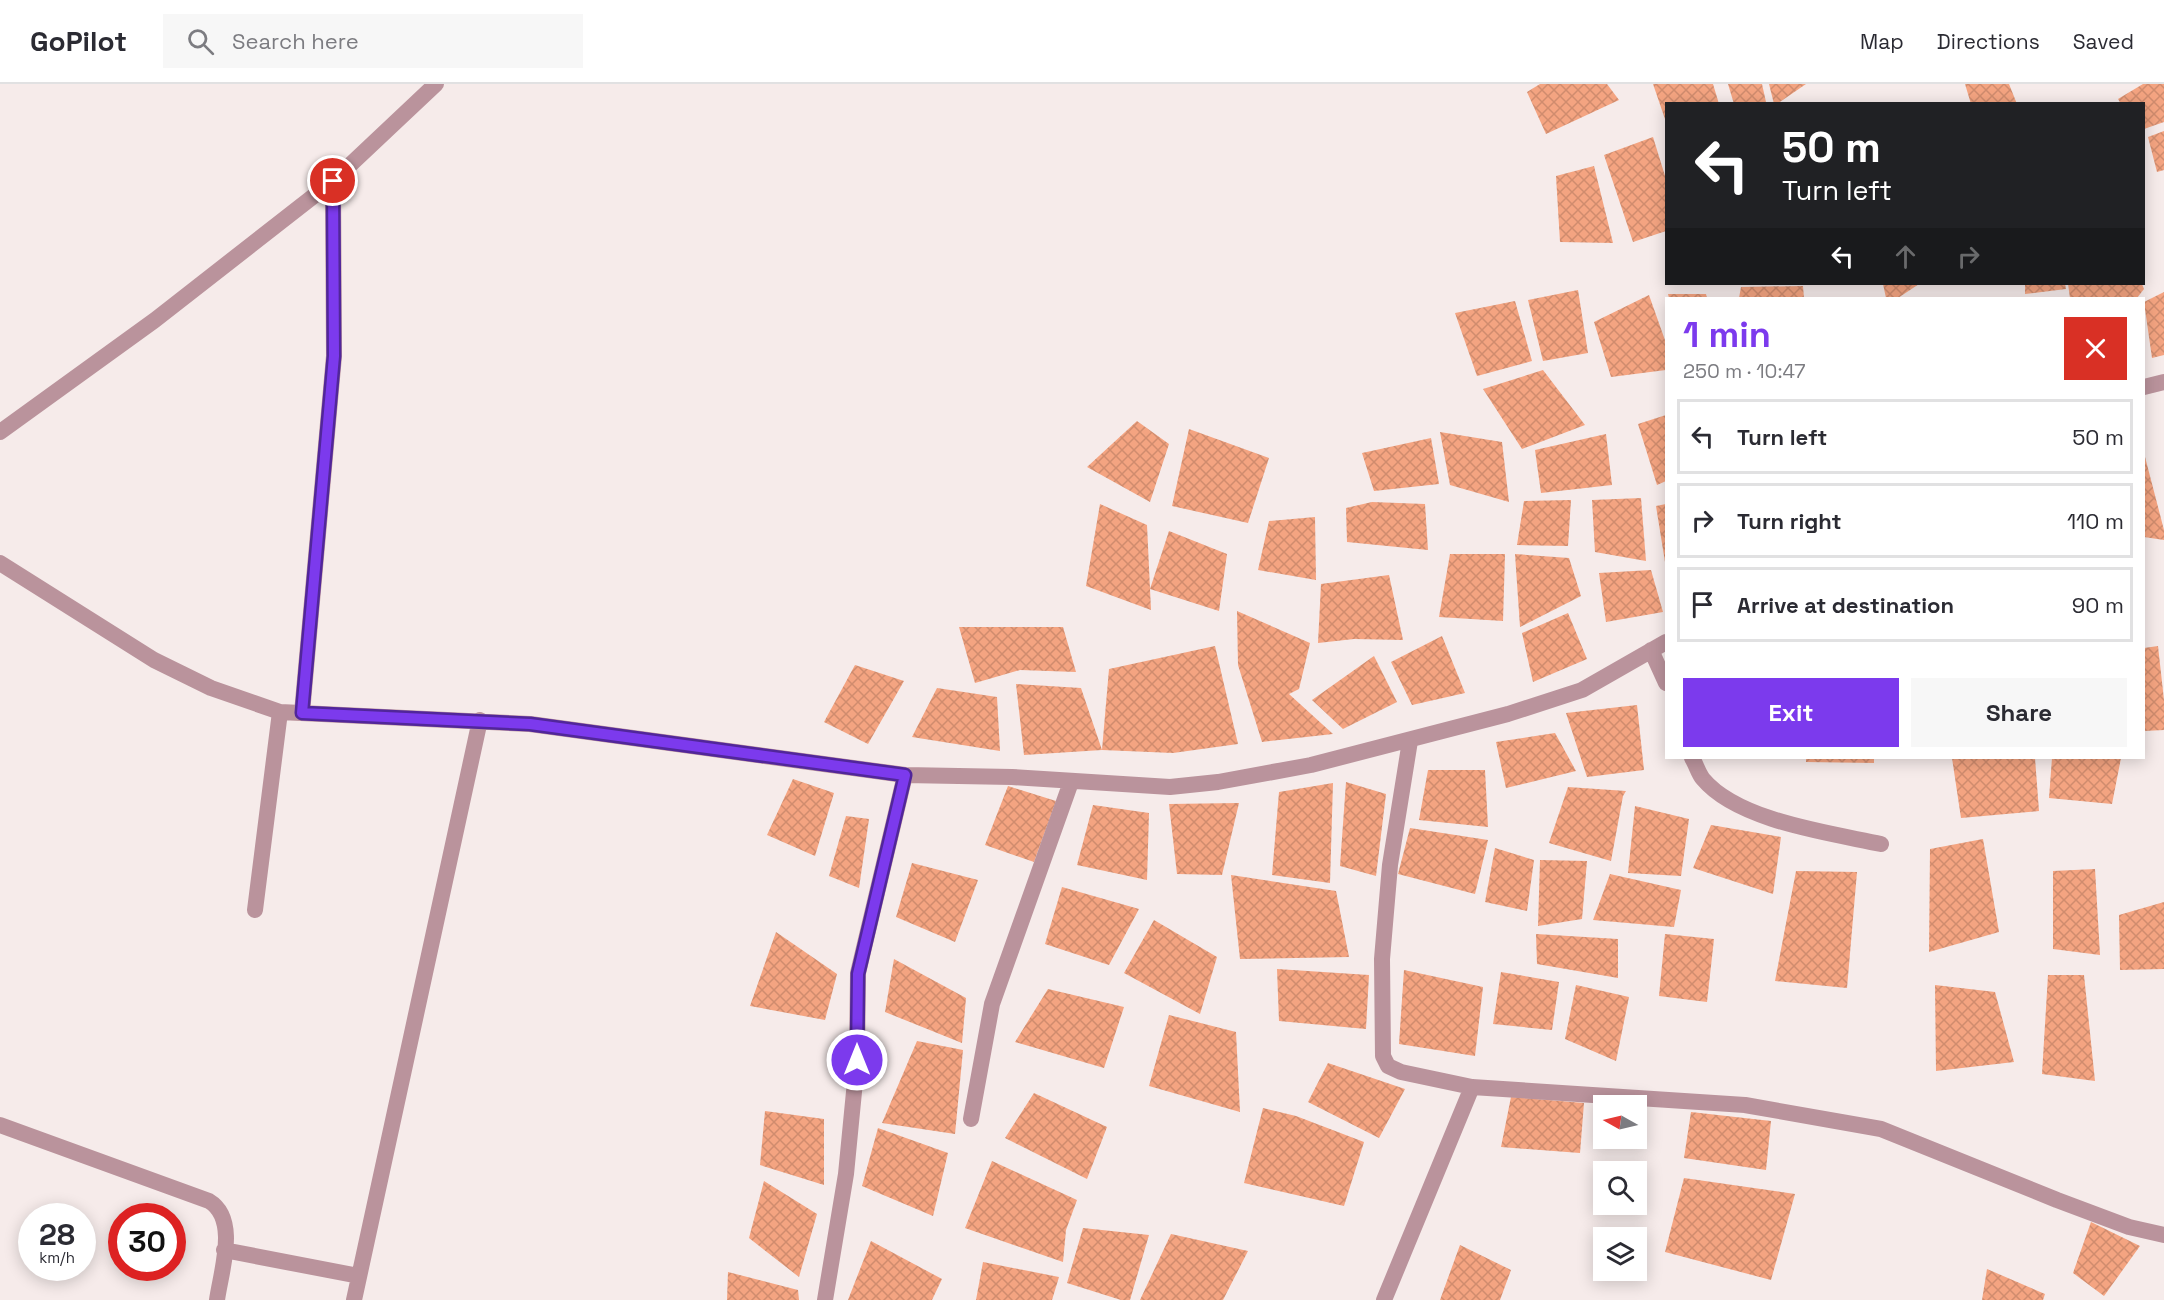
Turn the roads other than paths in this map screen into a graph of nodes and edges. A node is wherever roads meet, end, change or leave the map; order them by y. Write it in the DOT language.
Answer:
graph roads {
  1 [pos="436,84"];
  2 [pos="333,181"];
  3 [pos="2164,382"];
  4 [pos="2145,387"];
  5 [pos="0,432"];
  6 [pos="0,563"];
  7 [pos="1665,643"];
  8 [pos="1652,650"];
  9 [pos="1665,681"];
  10 [pos="280,712"];
  11 [pos="302,713"];
  12 [pos="480,720"];
  13 [pos="1410,741"];
  14 [pos="1692,759"];
  15 [pos="905,775"];
  16 [pos="1071,782"];
  17 [pos="1881,844"];
  18 [pos="255,910"];
  19 [pos="1472,1087"];
  20 [pos="970,1119"];
  21 [pos="0,1125"];
  22 [pos="2164,1235"];
  23 [pos="224,1251"];
  24 [pos="359,1276"];
  25 [pos="217,1300"];
  26 [pos="354,1300"];
  27 [pos="825,1300"];
  28 [pos="1384,1300"];
  1 -- 2 [label="street"];
  2 -- 5 [label="street"];
  2 -- 11 [label="street"];
  3 -- 4 [label="street"];
  6 -- 10 [label="street"];
  7 -- 8 [label="street"];
  8 -- 9 [label="street"];
  8 -- 13 [label="street"];
  10 -- 11 [label="street"];
  10 -- 18 [label="street"];
  11 -- 12 [label="street"];
  12 -- 15 [label="street"];
  12 -- 24 [label="street"];
  13 -- 16 [label="street"];
  13 -- 19 [label="street"];
  14 -- 17 [label="street"];
  15 -- 16 [label="street"];
  15 -- 27 [label="street"];
  16 -- 20 [label="street"];
  19 -- 22 [label="street"];
  19 -- 28 [label="street"];
  21 -- 23 [label="street"];
  23 -- 24 [label="street"];
  23 -- 25 [label="street"];
  24 -- 26 [label="street"];
}
